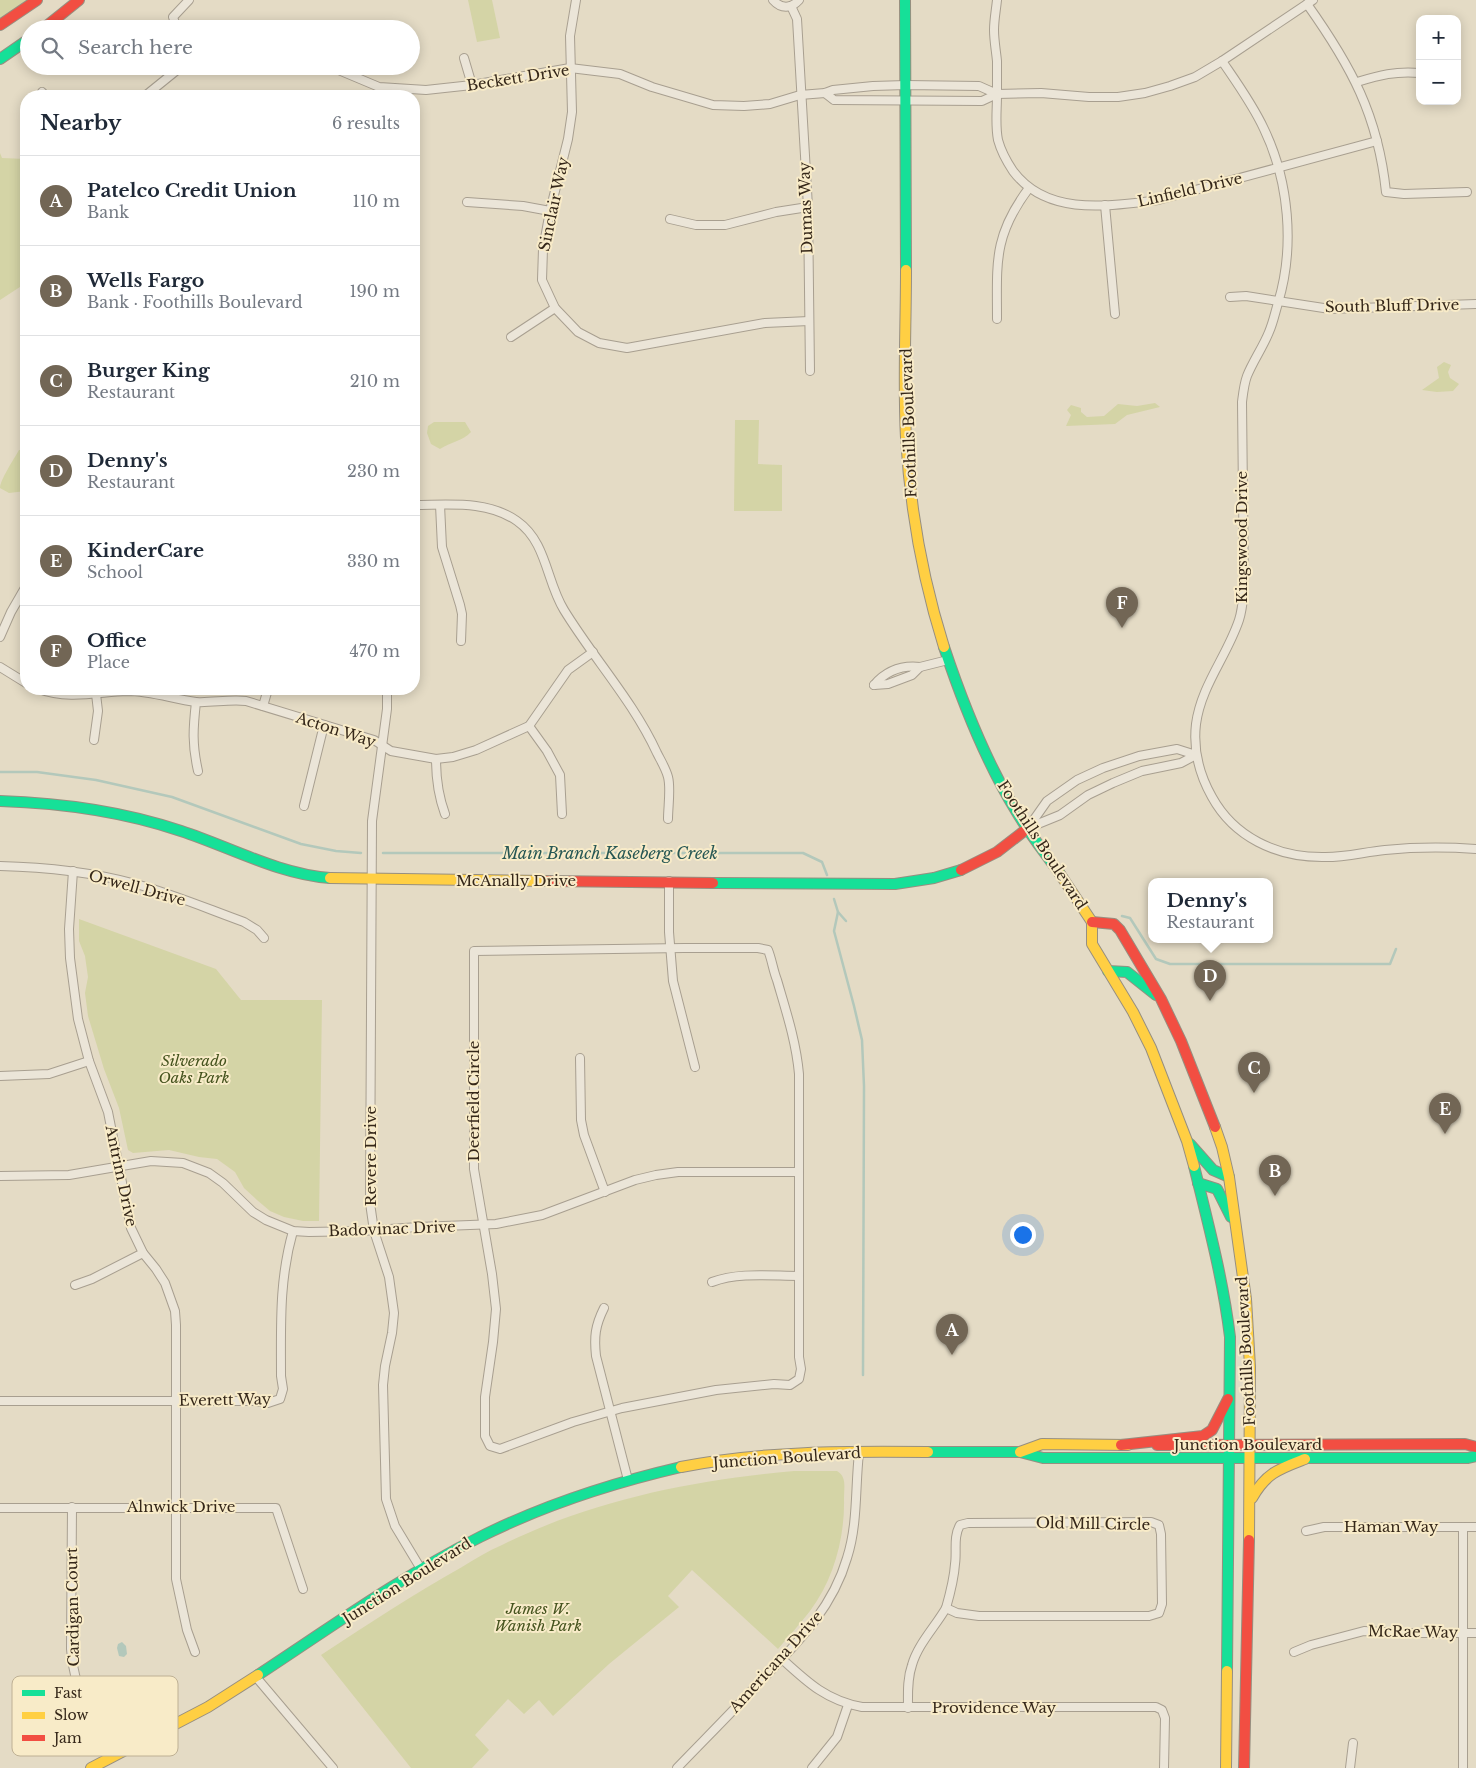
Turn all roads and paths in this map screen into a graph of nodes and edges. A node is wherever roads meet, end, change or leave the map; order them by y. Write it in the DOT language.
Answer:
graph roads {
  1 [pos="37,0"];
  2 [pos="79,0"];
  3 [pos="189,0"];
  4 [pos="576,0"];
  5 [pos="773,0"];
  6 [pos="799,0"];
  7 [pos="905,0"];
  8 [pos="997,0"];
  9 [pos="1310,2"];
  10 [pos="791,6"];
  11 [pos="54,20"];
  12 [pos="174,20"];
  13 [pos="0,25"];
  14 [pos="20,45"];
  15 [pos="464,58"];
  16 [pos="0,59"];
  17 [pos="1222,62"];
  18 [pos="570,68"];
  19 [pos="1416,73"];
  20 [pos="171,75"];
  21 [pos="351,75"];
  22 [pos="1357,82"];
  23 [pos="472,85"];
  24 [pos="906,85"];
  25 [pos="379,87"];
  26 [pos="152,90"];
  27 [pos="378,90"];
  28 [pos="824,93"];
  29 [pos="997,94"];
  30 [pos="800,95"];
  31 [pos="906,101"];
  32 [pos="1377,141"];
  33 [pos="1278,168"];
  34 [pos="1029,188"];
  35 [pos="1467,192"];
  36 [pos="467,202"];
  37 [pos="1105,205"];
  38 [pos="808,207"];
  39 [pos="550,210"];
  40 [pos="670,219"];
  41 [pos="1230,297"];
  42 [pos="1279,301"];
  43 [pos="1476,304"];
  44 [pos="555,308"];
  45 [pos="1115,314"];
  46 [pos="997,320"];
  47 [pos="809,321"];
  48 [pos="511,337"];
  49 [pos="810,371"];
  50 [pos="420,504"];
  51 [pos="440,505"];
  52 [pos="20,596"];
  53 [pos="0,637"];
  54 [pos="462,641"];
  55 [pos="593,652"];
  56 [pos="948,660"];
  57 [pos="0,667"];
  58 [pos="20,679"];
  59 [pos="874,685"];
  60 [pos="96,695"];
  61 [pos="158,695"];
  62 [pos="266,695"];
  63 [pos="387,695"];
  64 [pos="196,702"];
  65 [pos="263,706"];
  66 [pos="324,725"];
  67 [pos="529,726"];
  68 [pos="94,740"];
  69 [pos="382,745"];
  70 [pos="1196,755"];
  71 [pos="436,759"];
  72 [pos="198,771"];
  73 [pos="0,801"];
  74 [pos="304,806"];
  75 [pos="445,814"];
  76 [pos="562,814"];
  77 [pos="668,819"];
  78 [pos="1028,828"];
  79 [pos="1476,849"];
  80 [pos="0,866"];
  81 [pos="73,871"];
  82 [pos="372,880"];
  83 [pos="669,881"];
  84 [pos="1092,922"];
  85 [pos="264,938"];
  86 [pos="670,948"];
  87 [pos="1108,971"];
  88 [pos="1161,999"];
  89 [pos="580,1058"];
  90 [pos="89,1061"];
  91 [pos="695,1067"];
  92 [pos="0,1076"];
  93 [pos="1187,1141"];
  94 [pos="119,1167"];
  95 [pos="799,1172"];
  96 [pos="0,1176"];
  97 [pos="1229,1177"];
  98 [pos="1198,1183"];
  99 [pos="605,1192"];
  100 [pos="484,1225"];
  101 [pos="1235,1225"];
  102 [pos="293,1230"];
  103 [pos="374,1230"];
  104 [pos="143,1253"];
  105 [pos="800,1276"];
  106 [pos="712,1282"];
  107 [pos="75,1285"];
  108 [pos="604,1308"];
  109 [pos="1230,1396"];
  110 [pos="176,1401"];
  111 [pos="0,1402"];
  112 [pos="610,1412"];
  113 [pos="1121,1445"];
  114 [pos="1251,1445"];
  115 [pos="1229,1446"];
  116 [pos="1476,1447"];
  117 [pos="1020,1452"];
  118 [pos="859,1453"];
  119 [pos="1476,1456"];
  120 [pos="1229,1459"];
  121 [pos="1251,1459"];
  122 [pos="1305,1459"];
  123 [pos="628,1480"];
  124 [pos="1250,1502"];
  125 [pos="176,1507"];
  126 [pos="0,1508"];
  127 [pos="72,1508"];
  128 [pos="1463,1527"];
  129 [pos="1476,1527"];
  130 [pos="1306,1530"];
  131 [pos="421,1569"];
  132 [pos="303,1589"];
  133 [pos="946,1608"];
  134 [pos="1463,1633"];
  135 [pos="1476,1633"];
  136 [pos="195,1652"];
  137 [pos="1294,1652"];
  138 [pos="782,1659"];
  139 [pos="74,1676"];
  140 [pos="256,1677"];
  141 [pos="848,1705"];
  142 [pos="908,1708"];
  143 [pos="178,1723"];
  144 [pos="1353,1743"];
  145 [pos="114,1756"];
  146 [pos="91,1768"];
  147 [pos="333,1768"];
  148 [pos="677,1768"];
  149 [pos="812,1768"];
  150 [pos="1164,1768"];
  151 [pos="1226,1768"];
  152 [pos="1244,1768"];
  153 [pos="1350,1768"];
  154 [pos="1463,1768"];
  1 -- 13 [label="main road"];
  2 -- 11 [label="main road"];
  3 -- 12 [label="street"];
  4 -- 18 [label="street, Sinclair Way"];
  5 -- 10 [label="street"];
  6 -- 10 [label="street"];
  7 -- 24 [label="main road, Foothills Boulevard"];
  8 -- 29 [label="street, Linfield Drive"];
  9 -- 17 [label="street"];
  9 -- 22 [label="street"];
  10 -- 30 [label="street, Dumas Way"];
  14 -- 16 [label="main road"];
  15 -- 23 [label="street"];
  17 -- 29 [label="street"];
  17 -- 33 [label="street, Kingswood Drive"];
  18 -- 23 [label="street, Beckett Drive"];
  18 -- 30 [label="street, Beckett Drive"];
  18 -- 39 [label="street, Sinclair Way"];
  19 -- 22 [label="street"];
  20 -- 26 [label="street"];
  21 -- 25 [label="street, Beckett Drive"];
  22 -- 32 [label="street"];
  23 -- 25 [label="street, Beckett Drive"];
  24 -- 28 [label="street, Beckett Drive"];
  24 -- 29 [label="street"];
  24 -- 31 [label="main road, Foothills Boulevard"];
  25 -- 27 [label="street"];
  28 -- 30 [label="street, Beckett Drive"];
  28 -- 31 [label="street, Beckett Drive"];
  29 -- 31 [label="street"];
  29 -- 34 [label="street, Linfield Drive"];
  30 -- 38 [label="street, Dumas Way"];
  31 -- 56 [label="main road, Foothills Boulevard"];
  32 -- 33 [label="street, Linfield Drive"];
  32 -- 35 [label="street"];
  33 -- 37 [label="street, Linfield Drive"];
  33 -- 42 [label="street, Kingswood Drive"];
  34 -- 37 [label="street, Linfield Drive"];
  34 -- 46 [label="street"];
  36 -- 39 [label="street"];
  37 -- 45 [label="street"];
  38 -- 40 [label="street"];
  38 -- 47 [label="street, Dumas Way"];
  39 -- 44 [label="street, Sinclair Way"];
  41 -- 42 [label="street, South Bluff Drive"];
  42 -- 43 [label="street, South Bluff Drive"];
  42 -- 70 [label="street, Kingswood Drive"];
  44 -- 47 [label="street, Sinclair Way"];
  44 -- 48 [label="street"];
  47 -- 49 [label="street, Dumas Way"];
  50 -- 51 [label="street"];
  51 -- 54 [label="street"];
  51 -- 55 [label="street"];
  52 -- 53 [label="street"];
  55 -- 67 [label="street"];
  55 -- 77 [label="street"];
  56 -- 59 [label="street"];
  56 -- 78 [label="main road, Foothills Boulevard"];
  57 -- 58 [label="street"];
  60 -- 68 [label="street"];
  61 -- 64 [label="street, Acton Way"];
  62 -- 65 [label="street"];
  63 -- 69 [label="street, Revere Drive"];
  64 -- 65 [label="street, Acton Way"];
  64 -- 72 [label="street"];
  65 -- 66 [label="street, Acton Way"];
  66 -- 69 [label="street, Acton Way"];
  66 -- 74 [label="street"];
  67 -- 71 [label="street, Acton Way"];
  67 -- 76 [label="street"];
  69 -- 71 [label="street, Acton Way"];
  69 -- 82 [label="street, Revere Drive"];
  70 -- 78 [label="street, McAnally Drive"];
  70 -- 78 [label="street, McAnally Drive"];
  70 -- 79 [label="street, Kingswood Drive"];
  71 -- 75 [label="street"];
  73 -- 82 [label="main road, McAnally Drive"];
  78 -- 83 [label="main road, McAnally Drive"];
  78 -- 84 [label="main road, Foothills Boulevard"];
  80 -- 81 [label="street, Orwell Drive"];
  81 -- 85 [label="street, Orwell Drive"];
  81 -- 90 [label="street, Antrim Drive"];
  82 -- 83 [label="main road, McAnally Drive"];
  82 -- 103 [label="street, Revere Drive"];
  83 -- 86 [label="street"];
  84 -- 87 [label="main road, Foothills Boulevard"];
  84 -- 88 [label="main road, Foothills Boulevard"];
  86 -- 91 [label="street"];
  86 -- 95 [label="street, Deerfield Circle"];
  86 -- 100 [label="street, Deerfield Circle"];
  87 -- 88 [label="main road"];
  87 -- 93 [label="main road, Foothills Boulevard"];
  88 -- 97 [label="main road, Foothills Boulevard"];
  89 -- 99 [label="street"];
  90 -- 92 [label="street"];
  90 -- 94 [label="street, Antrim Drive"];
  93 -- 97 [label="main road"];
  93 -- 98 [label="main road, Foothills Boulevard"];
  94 -- 96 [label="street, Badovinac Drive"];
  94 -- 102 [label="street, Badovinac Drive"];
  94 -- 104 [label="street, Antrim Drive"];
  95 -- 99 [label="street, Badovinac Drive"];
  95 -- 105 [label="street, Deerfield Circle"];
  97 -- 101 [label="main road, Foothills Boulevard"];
  98 -- 101 [label="main road"];
  98 -- 109 [label="main road, Foothills Boulevard"];
  99 -- 100 [label="street, Badovinac Drive"];
  100 -- 103 [label="street, Badovinac Drive"];
  100 -- 112 [label="street, Deerfield Circle"];
  101 -- 114 [label="main road, Foothills Boulevard"];
  102 -- 103 [label="street, Badovinac Drive"];
  102 -- 110 [label="street, Everett Way"];
  103 -- 131 [label="street, Revere Drive"];
  104 -- 107 [label="street"];
  104 -- 110 [label="street, Antrim Drive"];
  105 -- 106 [label="street"];
  105 -- 112 [label="street, Deerfield Circle"];
  108 -- 112 [label="street"];
  109 -- 113 [label="main road"];
  109 -- 115 [label="main road, Foothills Boulevard"];
  110 -- 111 [label="street, Everett Way"];
  110 -- 125 [label="street, Antrim Drive"];
  112 -- 123 [label="street"];
  113 -- 115 [label="main road, Junction Boulevard"];
  113 -- 117 [label="main road, Junction Boulevard"];
  114 -- 115 [label="main road, Junction Boulevard"];
  114 -- 116 [label="main road, Junction Boulevard"];
  114 -- 121 [label="main road, Foothills Boulevard"];
  115 -- 120 [label="main road, Foothills Boulevard"];
  117 -- 118 [label="main road, Junction Boulevard"];
  117 -- 120 [label="main road, Junction Boulevard"];
  118 -- 123 [label="main road, Junction Boulevard"];
  118 -- 138 [label="street, Americana Drive"];
  119 -- 122 [label="main road, Junction Boulevard"];
  120 -- 121 [label="main road, Junction Boulevard"];
  120 -- 151 [label="main road, Foothills Boulevard"];
  121 -- 122 [label="main road, Junction Boulevard"];
  121 -- 124 [label="main road, Foothills Boulevard"];
  122 -- 124 [label="main road"];
  123 -- 131 [label="main road, Junction Boulevard"];
  124 -- 152 [label="main road, Foothills Boulevard"];
  125 -- 127 [label="street, Alnwick Drive"];
  125 -- 132 [label="street, Alnwick Drive"];
  125 -- 136 [label="street, Antrim Drive"];
  126 -- 127 [label="street, Alnwick Drive"];
  127 -- 139 [label="street, Cardigan Court"];
  128 -- 129 [label="street, Haman Way"];
  128 -- 130 [label="street, Haman Way"];
  128 -- 134 [label="street"];
  131 -- 140 [label="main road, Junction Boulevard"];
  133 -- 133 [label="street, Old Mill Circle"];
  133 -- 142 [label="street, Old Mill Circle"];
  134 -- 135 [label="street, McRae Way"];
  134 -- 137 [label="street, McRae Way"];
  134 -- 154 [label="street"];
  138 -- 141 [label="street, Providence Way"];
  138 -- 148 [label="street, Americana Drive"];
  140 -- 143 [label="main road, Junction Boulevard"];
  140 -- 147 [label="street"];
  141 -- 142 [label="street, Providence Way"];
  141 -- 149 [label="street"];
  142 -- 150 [label="street, Providence Way"];
  144 -- 153 [label="street"];
  145 -- 146 [label="main road, Junction Boulevard"];
}
